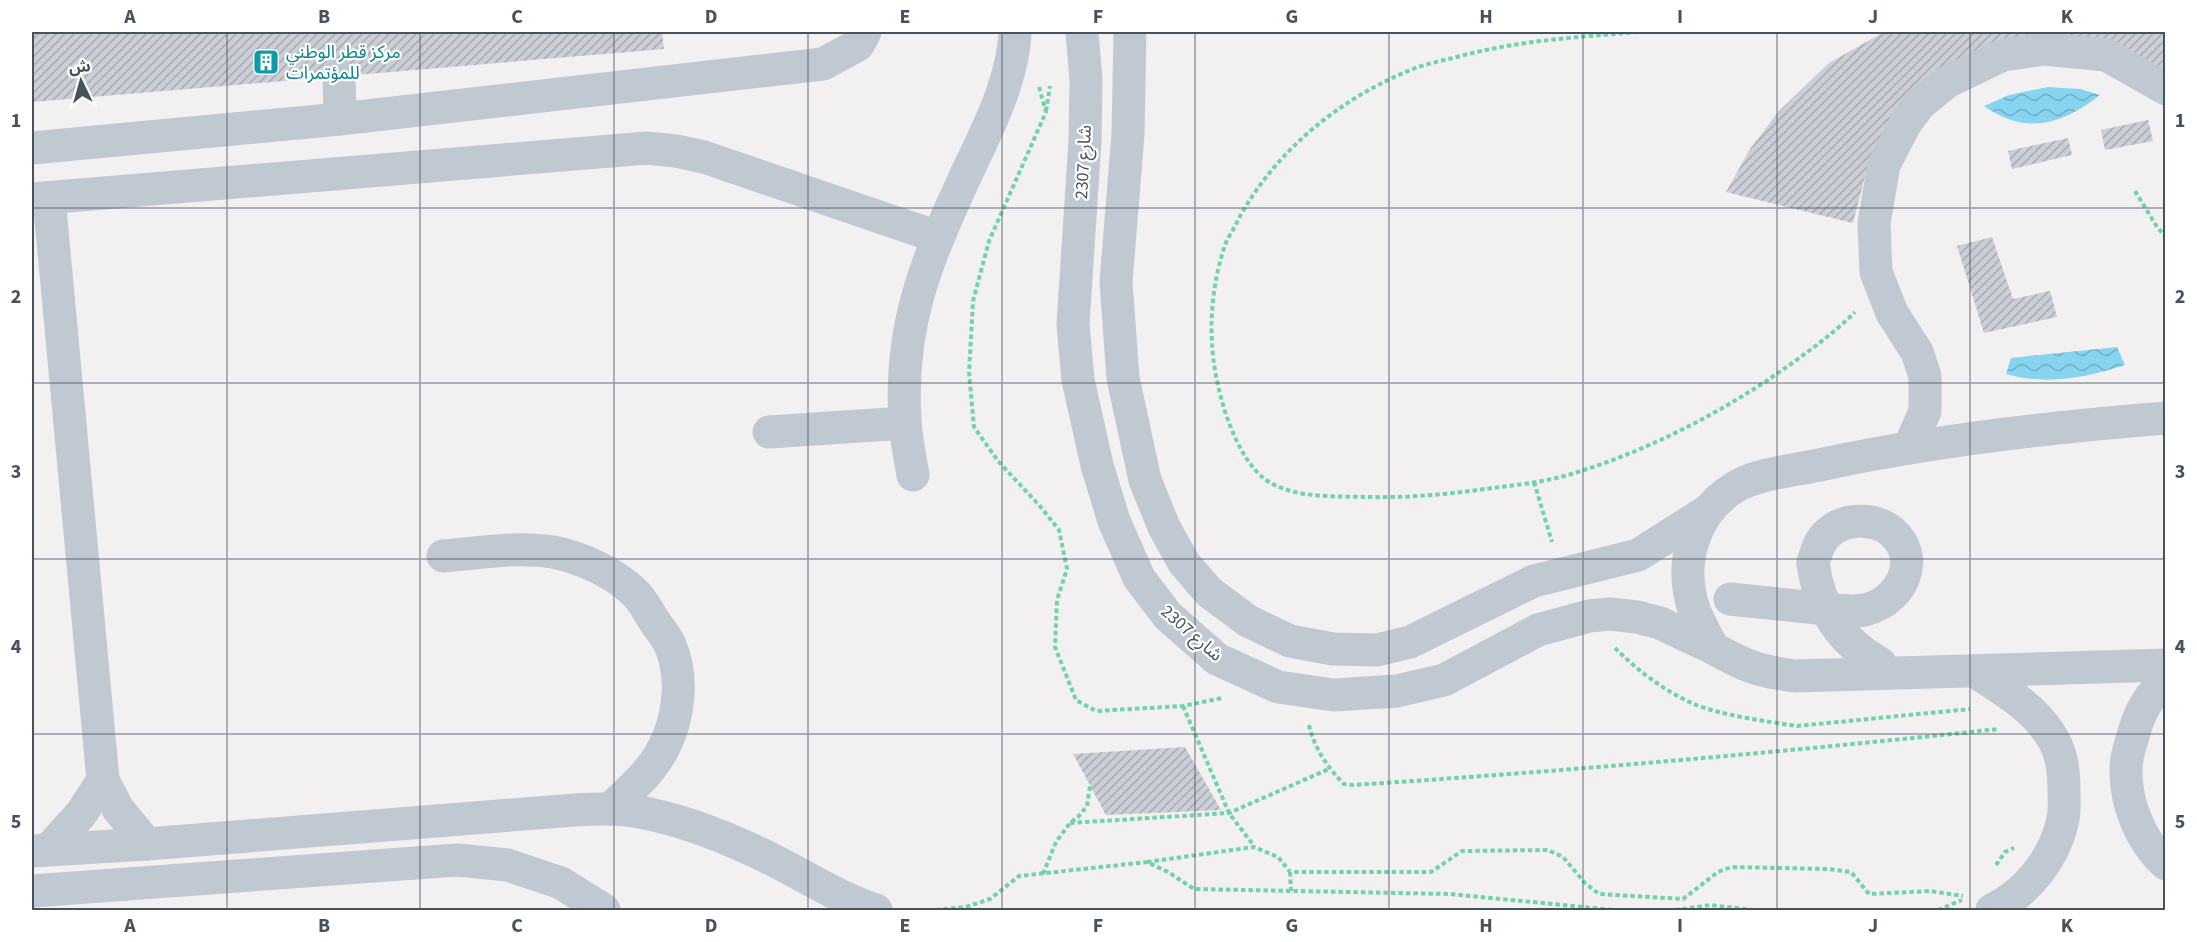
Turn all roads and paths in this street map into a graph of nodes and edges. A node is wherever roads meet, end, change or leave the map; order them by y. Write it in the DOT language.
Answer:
graph roads {
  1 [pos="865,32"];
  2 [pos="1082,32"];
  3 [pos="1130,32"];
  4 [pos="1638,32"];
  5 [pos="1015,38"];
  6 [pos="339,76"];
  7 [pos="2166,89"];
  8 [pos="340,119"];
  9 [pos="32,148"];
  10 [pos="2135,191"];
  11 [pos="40,199"];
  12 [pos="938,237"];
  13 [pos="2166,237"];
  14 [pos="1862,305"];
  15 [pos="2166,418"];
  16 [pos="905,423"];
  17 [pos="769,432"];
  18 [pos="1909,448"];
  19 [pos="913,475"];
  20 [pos="1534,482"];
  21 [pos="1709,510"];
  22 [pos="1552,543"];
  23 [pos="443,556"];
  24 [pos="1730,599"];
  25 [pos="1613,645"];
  26 [pos="1715,649"];
  27 [pos="2166,666"];
  28 [pos="1893,669"];
  29 [pos="1976,672"];
  30 [pos="2166,683"];
  31 [pos="1305,691"];
  32 [pos="1225,698"];
  33 [pos="1183,706"];
  34 [pos="2015,716"];
  35 [pos="1329,769"];
  36 [pos="103,780"];
  37 [pos="1090,786"];
  38 [pos="610,809"];
  39 [pos="1229,813"];
  40 [pos="1070,823"];
  41 [pos="147,844"];
  42 [pos="1254,847"];
  43 [pos="40,850"];
  44 [pos="1147,862"];
  45 [pos="2166,864"];
  46 [pos="1290,872"];
  47 [pos="1043,874"];
  48 [pos="32,891"];
  49 [pos="1291,891"];
  50 [pos="1980,904"];
  51 [pos="604,910"];
  52 [pos="876,910"];
  53 [pos="936,910"];
  54 [pos="1753,910"];
  1 -- 8 [label="street"];
  2 -- 31 [label="street, شارع 2307"];
  3 -- 21 [label="street"];
  4 -- 20 [label="path"];
  5 -- 12 [label="street"];
  5 -- 33 [label="path"];
  6 -- 8 [label="street"];
  7 -- 18 [label="street"];
  8 -- 9 [label="street"];
  10 -- 13 [label="path"];
  11 -- 12 [label="street"];
  11 -- 36 [label="street"];
  12 -- 16 [label="street"];
  14 -- 20 [label="path"];
  15 -- 18 [label="street"];
  16 -- 17 [label="street"];
  16 -- 19 [label="street"];
  18 -- 21 [label="street"];
  20 -- 22 [label="path"];
  21 -- 26 [label="street"];
  23 -- 38 [label="street"];
  24 -- 28 [label="street, bridge"];
  25 -- 34 [label="path"];
  26 -- 28 [label="street, شارع 2307"];
  26 -- 31 [label="street, شارع 2307"];
  27 -- 29 [label="street, شارع 2307"];
  28 -- 29 [label="street, شارع 2307"];
  29 -- 34 [label="street"];
  30 -- 45 [label="street"];
  31 -- 35 [label="path"];
  32 -- 33 [label="path"];
  33 -- 39 [label="path"];
  34 -- 35 [label="path"];
  34 -- 50 [label="street"];
  35 -- 39 [label="path"];
  36 -- 41 [label="street"];
  36 -- 43 [label="street"];
  37 -- 40 [label="path"];
  38 -- 41 [label="street"];
  38 -- 52 [label="street"];
  39 -- 40 [label="path"];
  39 -- 42 [label="path"];
  40 -- 47 [label="path"];
  41 -- 43 [label="street"];
  42 -- 44 [label="path"];
  42 -- 46 [label="path"];
  44 -- 47 [label="path"];
  44 -- 49 [label="path"];
  46 -- 49 [label="path"];
  46 -- 50 [label="path"];
  47 -- 53 [label="path"];
  48 -- 51 [label="street"];
  49 -- 54 [label="path"];
}
